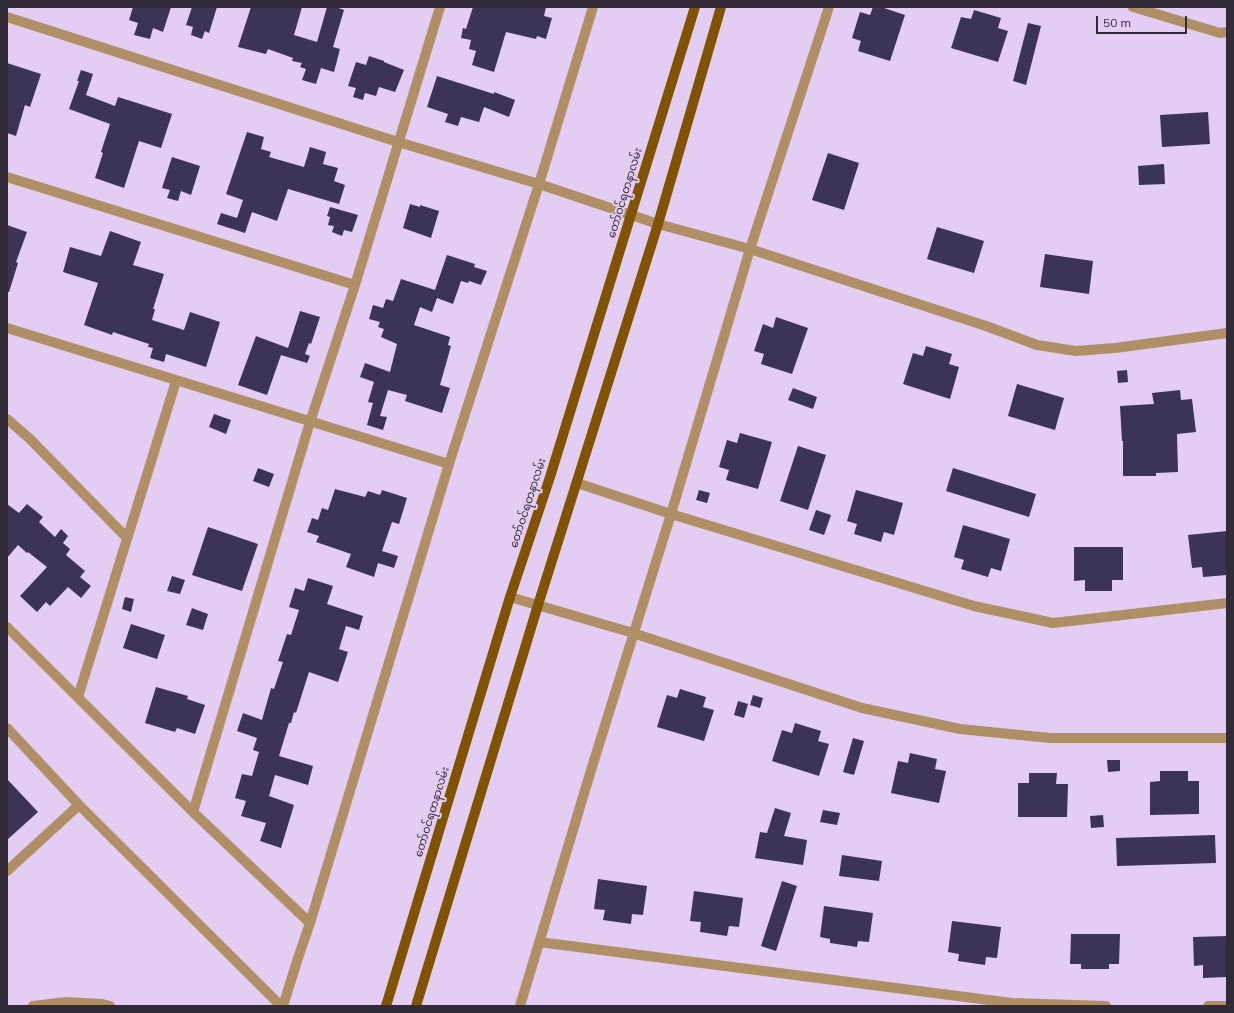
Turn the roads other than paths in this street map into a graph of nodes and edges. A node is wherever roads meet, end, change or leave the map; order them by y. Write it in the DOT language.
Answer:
graph roads {
  1 [pos="440,7"];
  2 [pos="593,7"];
  3 [pos="695,7"];
  4 [pos="721,7"];
  5 [pos="829,7"];
  6 [pos="1133,7"];
  7 [pos="7,17"];
  8 [pos="1227,32"];
  9 [pos="398,142"];
  10 [pos="7,177"];
  11 [pos="539,184"];
  12 [pos="631,214"];
  13 [pos="658,224"];
  14 [pos="750,248"];
  15 [pos="355,285"];
  16 [pos="7,328"];
  17 [pos="1227,333"];
  18 [pos="176,381"];
  19 [pos="7,419"];
  20 [pos="310,422"];
  21 [pos="449,464"];
  22 [pos="577,483"];
  23 [pos="671,514"];
  24 [pos="127,538"];
  25 [pos="510,596"];
  26 [pos="1227,603"];
  27 [pos="538,605"];
  28 [pos="7,627"];
  29 [pos="633,633"];
  30 [pos="78,697"];
  31 [pos="8,731"];
  32 [pos="1227,738"];
  33 [pos="79,805"];
  34 [pos="193,812"];
  35 [pos="7,871"];
  36 [pos="310,923"];
  37 [pos="539,942"];
  38 [pos="33,1006"];
  39 [pos="110,1006"];
  40 [pos="282,1006"];
  41 [pos="386,1006"];
  42 [pos="416,1006"];
  43 [pos="520,1006"];
  44 [pos="1106,1006"];
  45 [pos="1208,1006"];
  46 [pos="1227,1006"];
  1 -- 9 [label="street"];
  2 -- 11 [label="street"];
  3 -- 12 [label="main road, တော်ဝင်ရတနာလမ်း"];
  4 -- 13 [label="main road"];
  5 -- 14 [label="street"];
  6 -- 8 [label="street"];
  7 -- 9 [label="street"];
  9 -- 11 [label="street"];
  9 -- 15 [label="street"];
  10 -- 15 [label="street"];
  11 -- 12 [label="street"];
  11 -- 21 [label="street"];
  12 -- 13 [label="street"];
  12 -- 25 [label="main road, တော်ဝင်ရတနာလမ်း"];
  13 -- 14 [label="street"];
  13 -- 22 [label="main road"];
  14 -- 17 [label="street"];
  14 -- 23 [label="street"];
  15 -- 20 [label="street"];
  16 -- 18 [label="street"];
  18 -- 20 [label="street"];
  18 -- 24 [label="street"];
  19 -- 24 [label="street"];
  20 -- 21 [label="street"];
  20 -- 34 [label="street"];
  21 -- 36 [label="street"];
  22 -- 23 [label="street"];
  22 -- 27 [label="main road"];
  23 -- 26 [label="street"];
  23 -- 29 [label="street"];
  24 -- 30 [label="street"];
  25 -- 27 [label="street"];
  25 -- 41 [label="main road, တော်ဝင်ရတနာလမ်း"];
  27 -- 29 [label="street"];
  27 -- 42 [label="main road"];
  28 -- 30 [label="street"];
  29 -- 32 [label="street"];
  29 -- 37 [label="street"];
  30 -- 34 [label="street"];
  31 -- 33 [label="street"];
  33 -- 35 [label="street"];
  33 -- 40 [label="street"];
  34 -- 36 [label="street"];
  36 -- 40 [label="street"];
  37 -- 43 [label="street"];
  37 -- 44 [label="street"];
  38 -- 39 [label="street"];
  45 -- 46 [label="street"];
}
